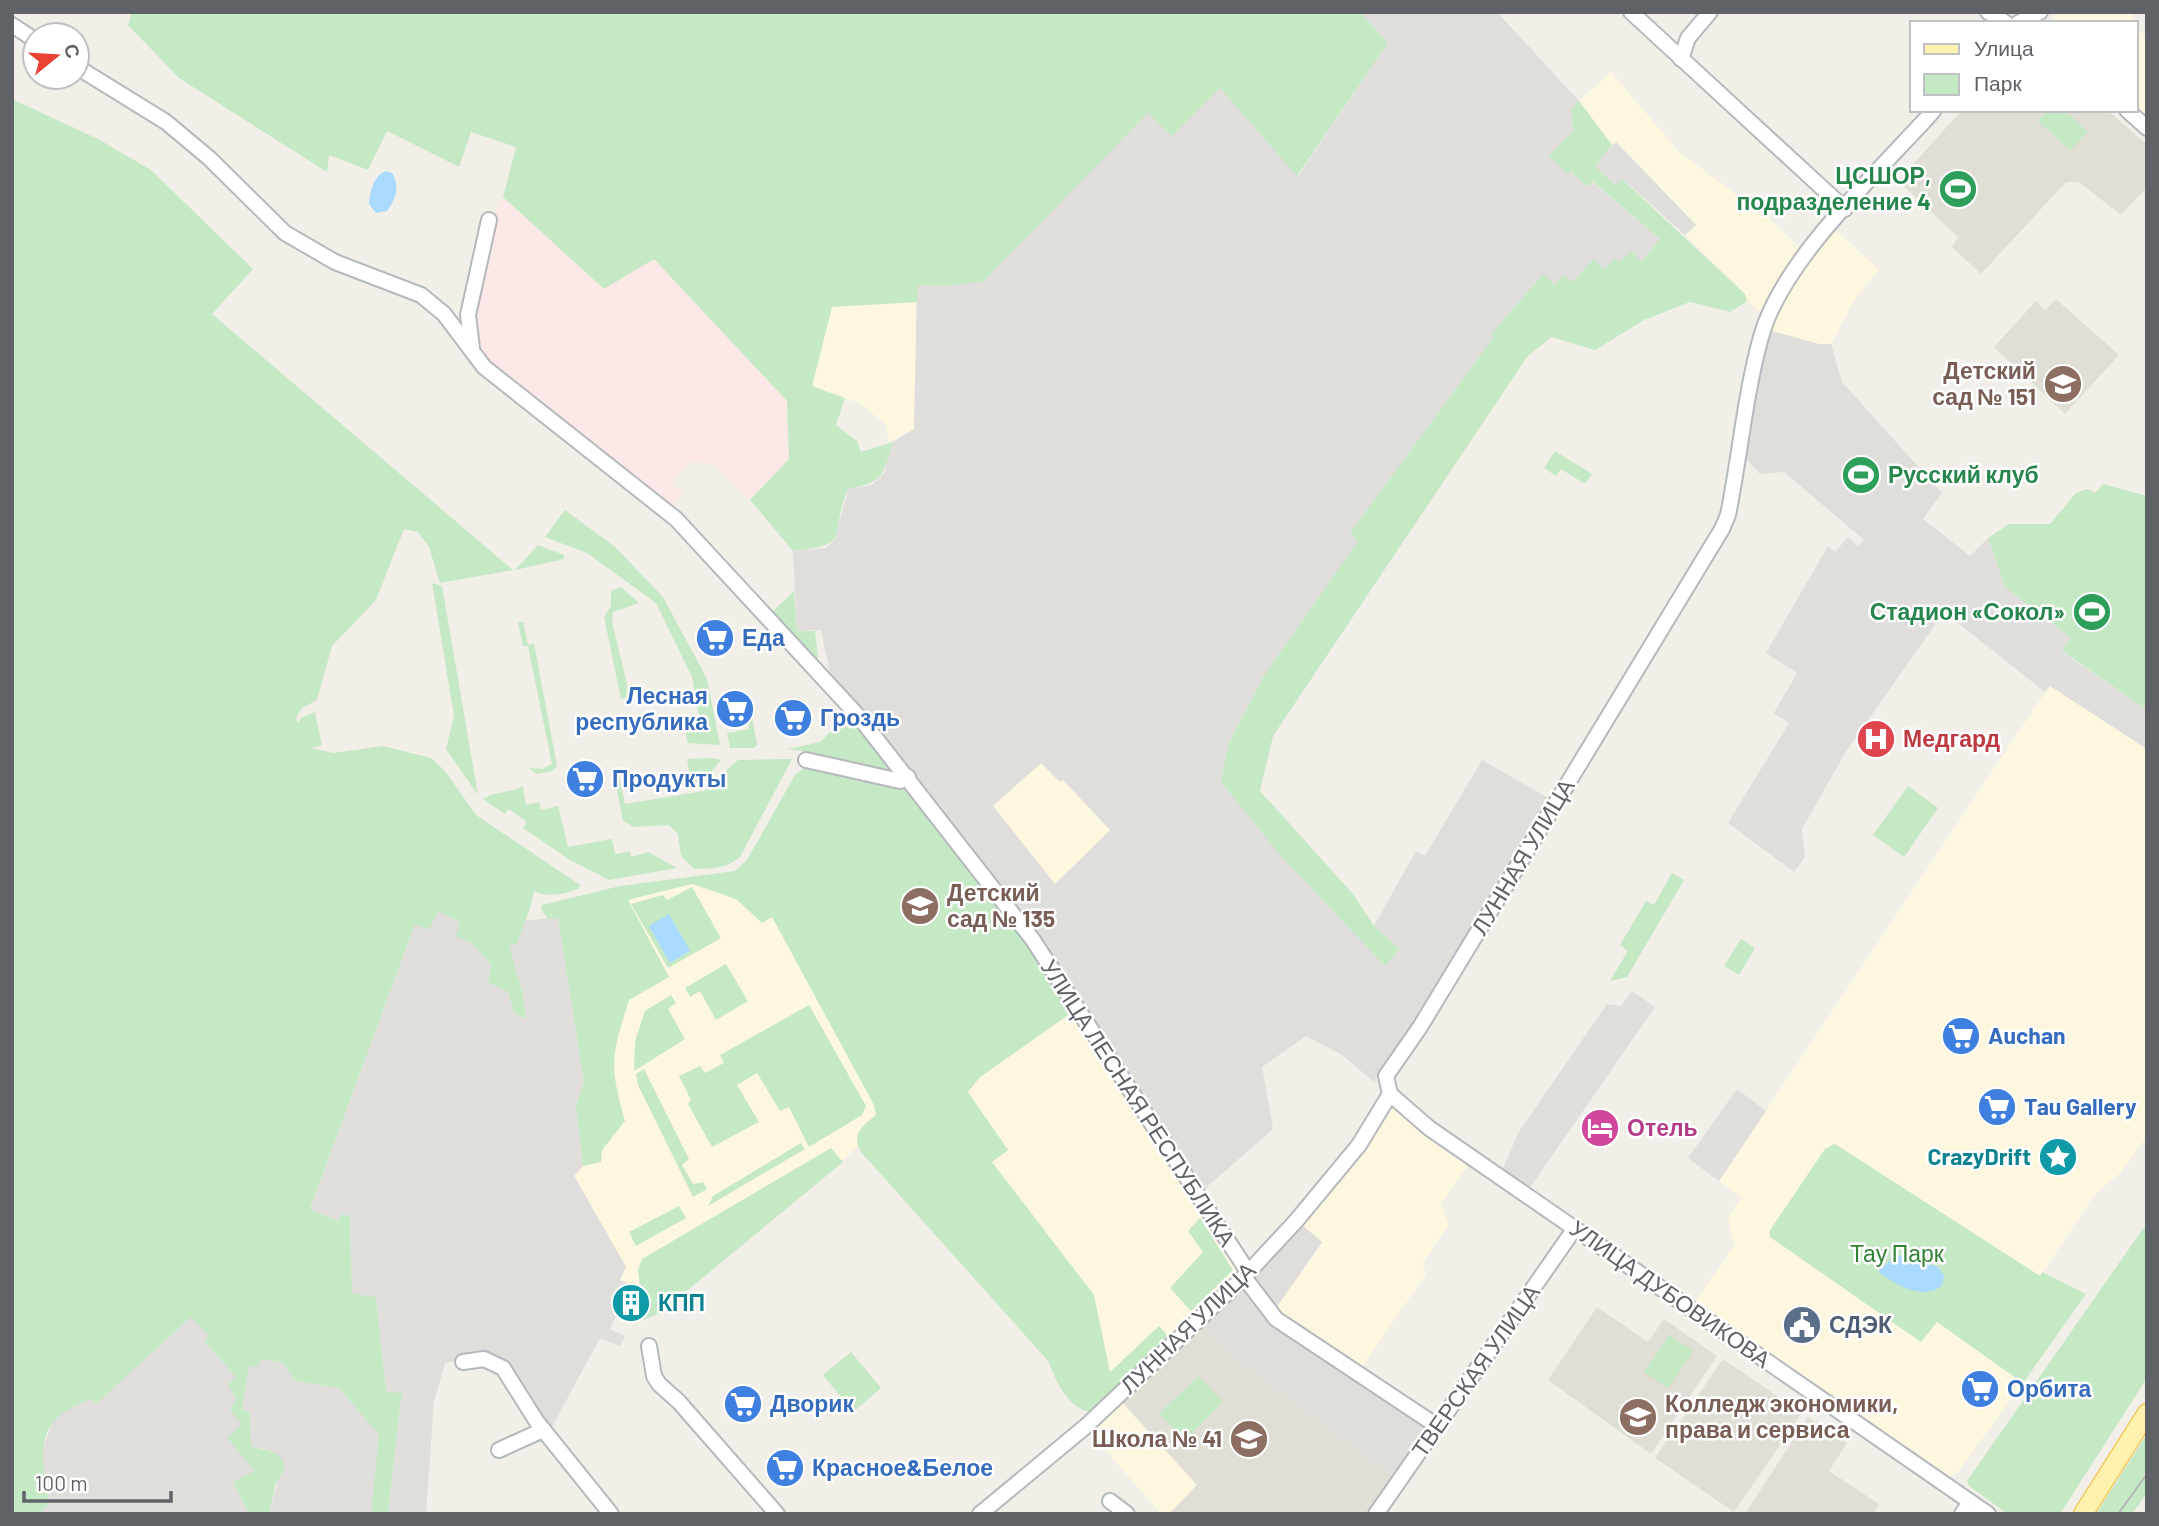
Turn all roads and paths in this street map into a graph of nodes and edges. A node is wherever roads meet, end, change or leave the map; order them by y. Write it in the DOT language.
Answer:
graph roads {
  1 [pos="1631,12"];
  2 [pos="1710,12"];
  3 [pos="2040,12"];
  4 [pos="2022,21"];
  5 [pos="1681,59"];
  6 [pos="91,76"];
  7 [pos="1932,112"];
  8 [pos="2129,112"];
  9 [pos="2147,128"];
  10 [pos="1845,209"];
  11 [pos="489,220"];
  12 [pos="474,356"];
  13 [pos="806,760"];
  14 [pos="908,777"];
  15 [pos="1390,1094"];
  16 [pos="1575,1228"];
  17 [pos="1246,1274"];
  18 [pos="649,1346"];
  19 [pos="463,1362"];
  20 [pos="2147,1413"];
  21 [pos="1437,1426"];
  22 [pos="543,1430"];
  23 [pos="499,1450"];
  24 [pos="1110,1501"];
  25 [pos="1966,1508"];
  26 [pos="611,1514"];
  27 [pos="776,1514"];
  28 [pos="980,1514"];
  29 [pos="1127,1514"];
  30 [pos="1376,1514"];
  31 [pos="1988,1514"];
  32 [pos="2083,1514"];
  1 -- 5 [label="street"];
  2 -- 5 [label="street"];
  3 -- 4 [label="street"];
  5 -- 10 [label="street"];
  6 -- 12 [label="street, УЛИЦА ЛЕСНАЯ РЕСПУБЛИКА"];
  7 -- 10 [label="street, ЛУННАЯ УЛИЦА"];
  8 -- 9 [label="street"];
  10 -- 15 [label="street, ЛУННАЯ УЛИЦА"];
  11 -- 12 [label="street"];
  12 -- 14 [label="street, УЛИЦА ЛЕСНАЯ РЕСПУБЛИКА"];
  13 -- 14 [label="street"];
  14 -- 17 [label="street, УЛИЦА ЛЕСНАЯ РЕСПУБЛИКА"];
  15 -- 16 [label="street, УЛИЦА ДУБОВИКОВА"];
  15 -- 17 [label="street, ЛУННАЯ УЛИЦА"];
  16 -- 21 [label="street, ТВЕРСКАЯ УЛИЦА"];
  16 -- 25 [label="street, УЛИЦА ДУБОВИКОВА"];
  17 -- 21 [label="street, УЛИЦА ЛЕСНАЯ РЕСПУБЛИКА"];
  17 -- 28 [label="street, ЛУННАЯ УЛИЦА"];
  18 -- 27 [label="street"];
  19 -- 22 [label="street"];
  20 -- 32 [label="main road"];
  21 -- 30 [label="street, ТВЕРСКАЯ УЛИЦА"];
  22 -- 23 [label="street"];
  22 -- 26 [label="street"];
  24 -- 29 [label="street"];
  25 -- 31 [label="street, УЛИЦА ДУБОВИКОВА"];
}
